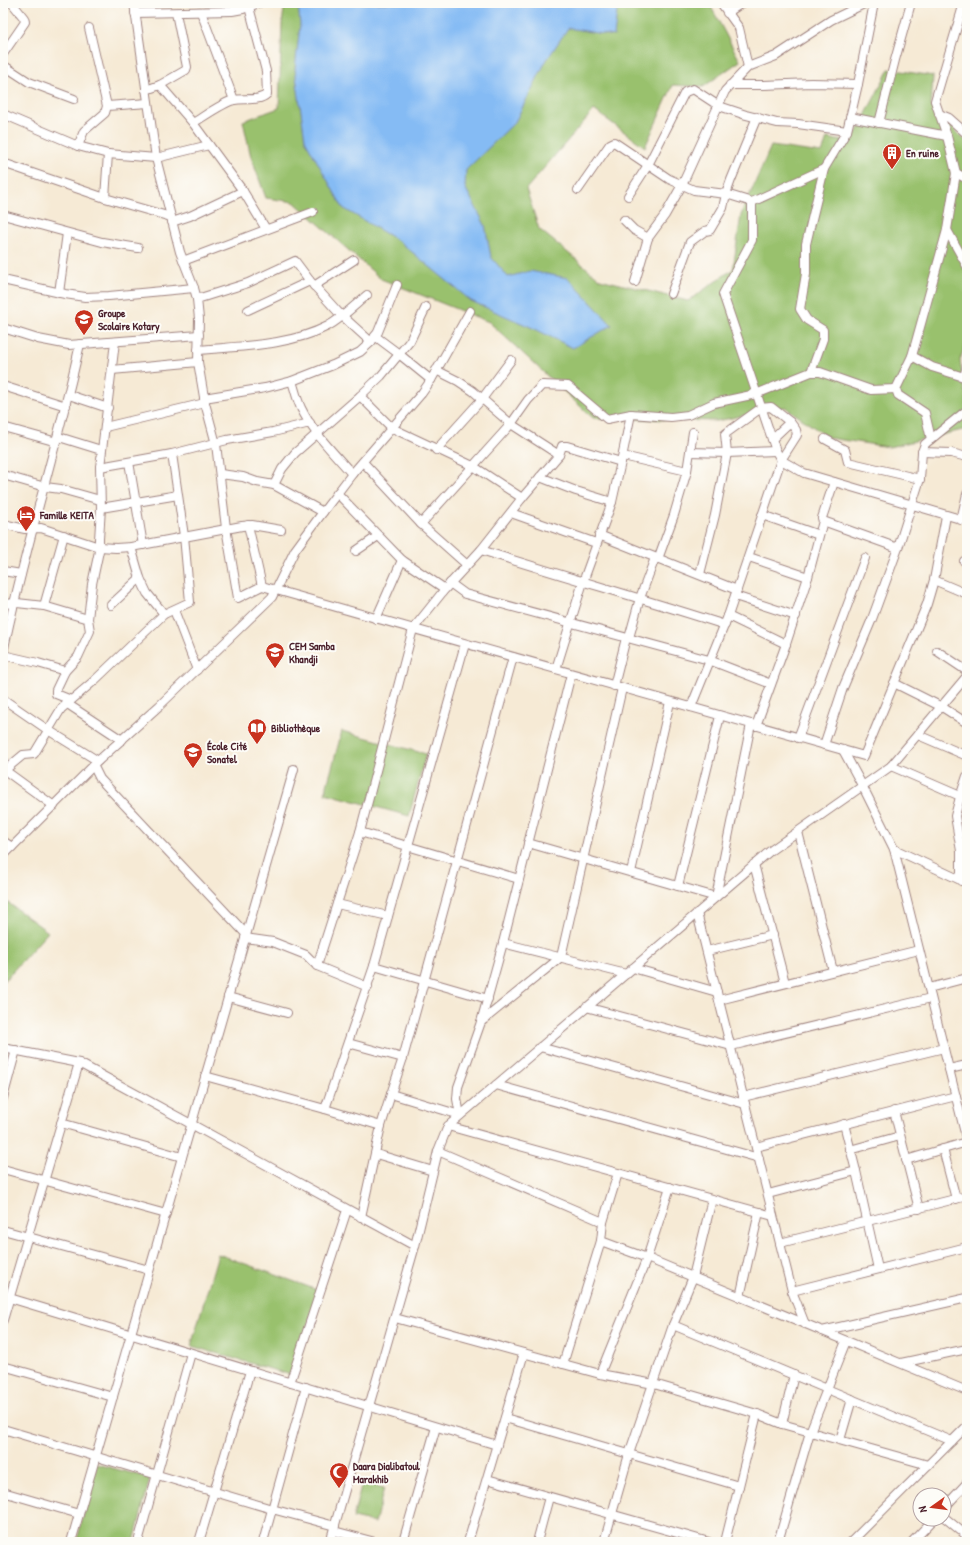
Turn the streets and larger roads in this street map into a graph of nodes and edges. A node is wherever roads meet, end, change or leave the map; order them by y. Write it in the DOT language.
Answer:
graph roads {
  1 [pos="12,3"];
  2 [pos="134,3"];
  3 [pos="259,3"];
  4 [pos="721,3"];
  5 [pos="742,3"];
  6 [pos="866,3"];
  7 [pos="874,3"];
  8 [pos="911,3"];
  9 [pos="964,3"];
  10 [pos="249,7"];
  11 [pos="201,12"];
  12 [pos="135,13"];
  13 [pos="176,13"];
  14 [pos="727,13"];
  15 [pos="89,28"];
  16 [pos="3,54"];
  17 [pos="3,65"];
  18 [pos="748,67"];
  19 [pos="858,84"];
  20 [pos="160,85"];
  21 [pos="730,85"];
  22 [pos="146,90"];
  23 [pos="74,99"];
  24 [pos="234,100"];
  25 [pos="148,103"];
  26 [pos="107,106"];
  27 [pos="718,106"];
  28 [pos="3,114"];
  29 [pos="939,114"];
  30 [pos="850,116"];
  31 [pos="757,117"];
  32 [pos="193,123"];
  33 [pos="879,123"];
  34 [pos="847,131"];
  35 [pos="967,134"];
  36 [pos="947,136"];
  37 [pos="209,145"];
  38 [pos="78,146"];
  39 [pos="108,154"];
  40 [pos="156,158"];
  41 [pos="3,163"];
  42 [pos="648,165"];
  43 [pos="824,169"];
  44 [pos="956,173"];
  45 [pos="967,179"];
  46 [pos="682,185"];
  47 [pos="578,190"];
  48 [pos="243,191"];
  49 [pos="726,194"];
  50 [pos="628,196"];
  51 [pos="105,198"];
  52 [pos="752,202"];
  53 [pos="313,212"];
  54 [pos="3,215"];
  55 [pos="172,219"];
  56 [pos="624,220"];
  57 [pos="266,228"];
  58 [pos="947,230"];
  59 [pos="67,233"];
  60 [pos="648,238"];
  61 [pos="138,248"];
  62 [pos="354,260"];
  63 [pos="183,261"];
  64 [pos="967,266"];
  65 [pos="3,280"];
  66 [pos="635,282"];
  67 [pos="312,284"];
  68 [pos="397,285"];
  69 [pos="194,288"];
  70 [pos="59,293"];
  71 [pos="671,294"];
  72 [pos="367,295"];
  73 [pos="197,299"];
  74 [pos="426,307"];
  75 [pos="248,310"];
  76 [pos="470,311"];
  77 [pos="342,316"];
  78 [pos="3,328"];
  79 [pos="199,335"];
  80 [pos="373,339"];
  81 [pos="115,342"];
  82 [pos="80,344"];
  83 [pos="198,350"];
  84 [pos="400,354"];
  85 [pos="912,356"];
  86 [pos="512,360"];
  87 [pos="198,362"];
  88 [pos="967,366"];
  89 [pos="112,370"];
  90 [pos="436,370"];
  91 [pos="811,372"];
  92 [pos="965,378"];
  93 [pos="431,380"];
  94 [pos="292,381"];
  95 [pos="3,386"];
  96 [pos="896,389"];
  97 [pos="756,394"];
  98 [pos="69,395"];
  99 [pos="360,396"];
  100 [pos="482,399"];
  101 [pos="205,401"];
  102 [pos="66,406"];
  103 [pos="108,408"];
  104 [pos="760,408"];
  105 [pos="967,412"];
  106 [pos="631,414"];
  107 [pos="790,422"];
  108 [pos="310,423"];
  109 [pos="511,424"];
  110 [pos="3,427"];
  111 [pos="105,427"];
  112 [pos="392,428"];
  113 [pos="693,432"];
  114 [pos="317,434"];
  115 [pos="58,439"];
  116 [pos="772,439"];
  117 [pos="825,439"];
  118 [pos="931,439"];
  119 [pos="216,444"];
  120 [pos="101,450"];
  121 [pos="436,450"];
  122 [pos="776,451"];
  123 [pos="690,452"];
  124 [pos="922,452"];
  125 [pos="727,453"];
  126 [pos="172,454"];
  127 [pos="559,455"];
  128 [pos="967,457"];
  129 [pos="622,459"];
  130 [pos="781,460"];
  131 [pos="129,462"];
  132 [pos="363,462"];
  133 [pos="473,466"];
  134 [pos="100,468"];
  135 [pos="687,471"];
  136 [pos="220,474"];
  137 [pos="352,474"];
  138 [pos="3,475"];
  139 [pos="540,477"];
  140 [pos="920,479"];
  141 [pos="834,482"];
  142 [pos="274,485"];
  143 [pos="45,487"];
  144 [pos="337,493"];
  145 [pos="967,494"];
  146 [pos="178,495"];
  147 [pos="522,498"];
  148 [pos="612,502"];
  149 [pos="136,503"];
  150 [pos="101,504"];
  151 [pos="912,506"];
  152 [pos="323,512"];
  153 [pos="511,513"];
  154 [pos="762,515"];
  155 [pos="946,516"];
  156 [pos="964,520"];
  157 [pos="823,521"];
  158 [pos="3,524"];
  159 [pos="421,524"];
  160 [pos="248,525"];
  161 [pos="34,528"];
  162 [pos="226,528"];
  163 [pos="281,530"];
  164 [pos="64,535"];
  165 [pos="819,535"];
  166 [pos="184,536"];
  167 [pos="378,536"];
  168 [pos="597,539"];
  169 [pos="143,545"];
  170 [pos="99,547"];
  171 [pos="131,547"];
  172 [pos="898,548"];
  173 [pos="481,550"];
  174 [pos="356,551"];
  175 [pos="749,557"];
  176 [pos="866,558"];
  177 [pos="656,559"];
  178 [pos="402,560"];
  179 [pos="466,564"];
  180 [pos="3,571"];
  181 [pos="21,574"];
  182 [pos="700,574"];
  183 [pos="808,577"];
  184 [pos="140,578"];
  185 [pos="934,580"];
  186 [pos="583,582"];
  187 [pos="262,586"];
  188 [pos="447,586"];
  189 [pos="275,591"];
  190 [pos="736,593"];
  191 [pos="967,594"];
  192 [pos="640,598"];
  193 [pos="13,603"];
  194 [pos="3,604"];
  195 [pos="111,605"];
  196 [pos="44,606"];
  197 [pos="174,610"];
  198 [pos="164,614"];
  199 [pos="728,616"];
  200 [pos="796,616"];
  201 [pos="88,619"];
  202 [pos="376,619"];
  203 [pos="571,623"];
  204 [pos="725,625"];
  205 [pos="413,629"];
  206 [pos="628,638"];
  207 [pos="465,644"];
  208 [pos="786,644"];
  209 [pos="937,651"];
  210 [pos="3,654"];
  211 [pos="513,657"];
  212 [pos="709,660"];
  213 [pos="197,670"];
  214 [pos="556,670"];
  215 [pos="66,671"];
  216 [pos="967,671"];
  217 [pos="571,674"];
  218 [pos="967,676"];
  219 [pos="894,683"];
  220 [pos="771,684"];
  221 [pos="614,686"];
  222 [pos="622,688"];
  223 [pos="3,700"];
  224 [pos="68,702"];
  225 [pos="670,702"];
  226 [pos="691,707"];
  227 [pos="942,707"];
  228 [pos="720,716"];
  229 [pos="967,723"];
  230 [pos="753,725"];
  231 [pos="48,730"];
  232 [pos="918,735"];
  233 [pos="798,738"];
  234 [pos="122,740"];
  235 [pos="824,745"];
  236 [pos="843,750"];
  237 [pos="967,756"];
  238 [pos="96,763"];
  239 [pos="892,766"];
  240 [pos="4,769"];
  241 [pos="294,769"];
  242 [pos="967,776"];
  243 [pos="863,787"];
  244 [pos="963,798"];
  245 [pos="54,806"];
  246 [pos="360,832"];
  247 [pos="798,832"];
  248 [pos="3,841"];
  249 [pos="528,843"];
  250 [pos="408,846"];
  251 [pos="12,847"];
  252 [pos="894,849"];
  253 [pos="3,856"];
  254 [pos="583,859"];
  255 [pos="457,861"];
  256 [pos="754,864"];
  257 [pos="631,872"];
  258 [pos="519,879"];
  259 [pos="965,884"];
  260 [pos="678,886"];
  261 [pos="716,896"];
  262 [pos="337,904"];
  263 [pos="697,913"];
  264 [pos="388,916"];
  265 [pos="773,935"];
  266 [pos="246,936"];
  267 [pos="503,943"];
  268 [pos="919,950"];
  269 [pos="707,951"];
  270 [pos="561,957"];
  271 [pos="317,966"];
  272 [pos="374,966"];
  273 [pos="633,968"];
  274 [pos="833,972"];
  275 [pos="626,974"];
  276 [pos="967,978"];
  277 [pos="423,980"];
  278 [pos="786,983"];
  279 [pos="368,987"];
  280 [pos="929,988"];
  281 [pos="228,996"];
  282 [pos="718,996"];
  283 [pos="931,998"];
  284 [pos="488,999"];
  285 [pos="586,1008"];
  286 [pos="287,1013"];
  287 [pos="481,1022"];
  288 [pos="348,1043"];
  289 [pos="731,1046"];
  290 [pos="540,1047"];
  291 [pos="3,1048"];
  292 [pos="944,1048"];
  293 [pos="16,1050"];
  294 [pos="403,1058"];
  295 [pos="79,1063"];
  296 [pos="967,1064"];
  297 [pos="949,1069"];
  298 [pos="205,1076"];
  299 [pos="496,1085"];
  300 [pos="391,1094"];
  301 [pos="956,1096"];
  302 [pos="3,1098"];
  303 [pos="744,1100"];
  304 [pos="325,1109"];
  305 [pos="894,1111"];
  306 [pos="460,1115"];
  307 [pos="61,1123"];
  308 [pos="844,1124"];
  309 [pos="191,1125"];
  310 [pos="381,1126"];
  311 [pos="448,1126"];
  312 [pos="900,1136"];
  313 [pos="967,1141"];
  314 [pos="756,1147"];
  315 [pos="943,1149"];
  316 [pos="850,1150"];
  317 [pos="438,1151"];
  318 [pos="376,1154"];
  319 [pos="182,1157"];
  320 [pos="759,1158"];
  321 [pos="906,1160"];
  322 [pos="3,1169"];
  323 [pos="433,1171"];
  324 [pos="856,1171"];
  325 [pos="618,1173"];
  326 [pos="44,1180"];
  327 [pos="670,1187"];
  328 [pos="768,1194"];
  329 [pos="967,1196"];
  330 [pos="712,1199"];
  331 [pos="956,1199"];
  332 [pos="919,1209"];
  333 [pos="347,1210"];
  334 [pos="759,1212"];
  335 [pos="166,1214"];
  336 [pos="774,1216"];
  337 [pos="361,1217"];
  338 [pos="866,1221"];
  339 [pos="603,1222"];
  340 [pos="3,1230"];
  341 [pos="28,1236"];
  342 [pos="601,1241"];
  343 [pos="780,1244"];
  344 [pos="415,1246"];
  345 [pos="967,1247"];
  346 [pos="647,1258"];
  347 [pos="878,1269"];
  348 [pos="150,1270"];
  349 [pos="693,1277"];
  350 [pos="792,1291"];
  351 [pos="6,1297"];
  352 [pos="740,1297"];
  353 [pos="967,1298"];
  354 [pos="395,1318"];
  355 [pos="3,1320"];
  356 [pos="805,1324"];
  357 [pos="673,1326"];
  358 [pos="822,1331"];
  359 [pos="131,1334"];
  360 [pos="846,1341"];
  361 [pos="967,1349"];
  362 [pos="192,1353"];
  363 [pos="524,1353"];
  364 [pos="901,1363"];
  365 [pos="563,1364"];
  366 [pos="3,1366"];
  367 [pos="250,1370"];
  368 [pos="600,1374"];
  369 [pos="794,1375"];
  370 [pos="290,1383"];
  371 [pos="654,1384"];
  372 [pos="306,1387"];
  373 [pos="827,1389"];
  374 [pos="967,1391"];
  375 [pos="113,1397"];
  376 [pos="852,1399"];
  377 [pos="370,1407"];
  378 [pos="757,1414"];
  379 [pos="505,1418"];
  380 [pos="782,1424"];
  381 [pos="436,1426"];
  382 [pos="967,1426"];
  383 [pos="3,1429"];
  384 [pos="810,1432"];
  385 [pos="840,1440"];
  386 [pos="952,1441"];
  387 [pos="497,1445"];
  388 [pos="630,1454"];
  389 [pos="96,1457"];
  390 [pos="928,1465"];
  391 [pos="157,1475"];
  392 [pos="486,1479"];
  393 [pos="739,1486"];
  394 [pos="966,1486"];
  395 [pos="3,1492"];
  396 [pos="214,1492"];
  397 [pos="550,1497"];
  398 [pos="952,1500"];
  399 [pos="272,1509"];
  400 [pos="79,1514"];
  401 [pos="612,1515"];
  402 [pos="952,1524"];
  403 [pos="926,1527"];
  404 [pos="334,1528"];
  405 [pos="967,1536"];
  406 [pos="967,1539"];
  407 [pos="71,1542"];
  408 [pos="138,1542"];
  409 [pos="199,1542"];
  410 [pos="263,1542"];
  411 [pos="330,1542"];
  412 [pos="375,1542"];
  413 [pos="403,1542"];
  414 [pos="468,1542"];
  415 [pos="537,1542"];
  416 [pos="604,1542"];
  417 [pos="709,1542"];
  418 [pos="725,1542"];
  419 [pos="778,1542"];
  420 [pos="852,1542"];
  421 [pos="912,1542"];
  422 [pos="965,1542"];
  1 -- 16 [label="street"];
  2 -- 12 [label="street"];
  3 -- 10 [label="street"];
  4 -- 14 [label="street"];
  5 -- 14 [label="street"];
  6 -- 18 [label="street"];
  7 -- 19 [label="street"];
  8 -- 33 [label="street"];
  9 -- 29 [label="street"];
  10 -- 11 [label="street"];
  10 -- 24 [label="street"];
  11 -- 13 [label="street"];
  11 -- 24 [label="street"];
  12 -- 13 [label="street"];
  12 -- 22 [label="street"];
  13 -- 20 [label="street"];
  14 -- 18 [label="street"];
  15 -- 26 [label="street"];
  17 -- 23 [label="street"];
  18 -- 21 [label="street"];
  19 -- 21 [label="street"];
  19 -- 30 [label="street"];
  20 -- 22 [label="street"];
  20 -- 32 [label="street"];
  21 -- 27 [label="street"];
  22 -- 25 [label="street"];
  24 -- 32 [label="street"];
  25 -- 26 [label="street"];
  25 -- 40 [label="street"];
  26 -- 38 [label="street"];
  27 -- 31 [label="street"];
  27 -- 42 [label="street"];
  27 -- 46 [label="street"];
  28 -- 38 [label="street"];
  29 -- 35 [label="street"];
  29 -- 36 [label="street"];
  30 -- 33 [label="street"];
  30 -- 34 [label="street"];
  31 -- 34 [label="street"];
  31 -- 49 [label="street"];
  32 -- 37 [label="street"];
  33 -- 36 [label="street"];
  34 -- 43 [label="street"];
  36 -- 44 [label="street"];
  37 -- 40 [label="street"];
  37 -- 48 [label="street"];
  38 -- 39 [label="street"];
  39 -- 40 [label="street"];
  39 -- 51 [label="street"];
  40 -- 55 [label="street"];
  41 -- 51 [label="street"];
  42 -- 46 [label="street"];
  42 -- 47 [label="street"];
  42 -- 50 [label="street"];
  43 -- 52 [label="street"];
  43 -- 91 [label="street"];
  44 -- 45 [label="street"];
  44 -- 58 [label="street"];
  46 -- 49 [label="street"];
  46 -- 60 [label="street"];
  48 -- 55 [label="street"];
  48 -- 57 [label="street"];
  49 -- 52 [label="street"];
  49 -- 71 [label="street"];
  51 -- 55 [label="street"];
  52 -- 97 [label="street"];
  53 -- 57 [label="street"];
  54 -- 59 [label="street"];
  55 -- 63 [label="street"];
  56 -- 60 [label="street"];
  57 -- 63 [label="street"];
  58 -- 64 [label="street"];
  58 -- 85 [label="street"];
  59 -- 61 [label="street"];
  59 -- 70 [label="street"];
  60 -- 66 [label="street"];
  62 -- 67 [label="street"];
  63 -- 69 [label="street"];
  65 -- 70 [label="street"];
  67 -- 73 [label="street"];
  67 -- 75 [label="street"];
  67 -- 77 [label="street"];
  68 -- 80 [label="street"];
  69 -- 70 [label="street"];
  69 -- 73 [label="street"];
  72 -- 77 [label="street"];
  73 -- 79 [label="street"];
  74 -- 84 [label="street"];
  76 -- 90 [label="street"];
  77 -- 80 [label="street"];
  77 -- 83 [label="street"];
  78 -- 82 [label="street"];
  79 -- 81 [label="street"];
  79 -- 83 [label="street"];
  80 -- 84 [label="street"];
  80 -- 94 [label="street"];
  81 -- 82 [label="street"];
  81 -- 89 [label="street"];
  82 -- 98 [label="street"];
  83 -- 87 [label="street"];
  84 -- 93 [label="street"];
  84 -- 99 [label="street"];
  85 -- 92 [label="street"];
  85 -- 96 [label="street"];
  86 -- 100 [label="street"];
  87 -- 89 [label="street"];
  87 -- 101 [label="street"];
  88 -- 92 [label="street"];
  89 -- 103 [label="street"];
  90 -- 93 [label="street"];
  90 -- 100 [label="street"];
  91 -- 96 [label="street"];
  91 -- 97 [label="street"];
  93 -- 112 [label="street"];
  94 -- 101 [label="street"];
  94 -- 108 [label="street"];
  95 -- 102 [label="street"];
  96 -- 118 [label="street"];
  97 -- 104 [label="street"];
  97 -- 106 [label="street"];
  98 -- 102 [label="street"];
  98 -- 103 [label="street"];
  99 -- 112 [label="street"];
  99 -- 114 [label="street"];
  100 -- 109 [label="street"];
  100 -- 121 [label="street"];
  101 -- 111 [label="street"];
  101 -- 119 [label="street"];
  102 -- 115 [label="street"];
  103 -- 111 [label="street"];
  104 -- 107 [label="street"];
  104 -- 116 [label="street"];
  104 -- 125 [label="street"];
  105 -- 118 [label="street"];
  106 -- 109 [label="street"];
  106 -- 129 [label="street"];
  107 -- 116 [label="street"];
  107 -- 130 [label="street"];
  108 -- 114 [label="street"];
  108 -- 119 [label="street"];
  109 -- 127 [label="street"];
  109 -- 133 [label="street"];
  110 -- 115 [label="street"];
  111 -- 120 [label="street"];
  112 -- 121 [label="street"];
  112 -- 132 [label="street"];
  113 -- 123 [label="street"];
  114 -- 137 [label="street"];
  114 -- 142 [label="street"];
  115 -- 120 [label="street"];
  115 -- 143 [label="street"];
  116 -- 122 [label="street"];
  117 -- 140 [label="street"];
  118 -- 124 [label="street"];
  119 -- 126 [label="street"];
  119 -- 136 [label="street"];
  120 -- 134 [label="street"];
  121 -- 133 [label="street"];
  122 -- 125 [label="street"];
  122 -- 130 [label="street"];
  123 -- 125 [label="street"];
  123 -- 135 [label="street"];
  124 -- 128 [label="street"];
  124 -- 140 [label="street"];
  125 -- 182 [label="street"];
  126 -- 131 [label="street"];
  126 -- 146 [label="street"];
  127 -- 129 [label="street"];
  127 -- 139 [label="street"];
  129 -- 135 [label="street"];
  129 -- 148 [label="street"];
  130 -- 141 [label="street"];
  130 -- 154 [label="street"];
  131 -- 134 [label="street"];
  131 -- 149 [label="street"];
  132 -- 137 [label="street"];
  132 -- 159 [label="street"];
  133 -- 147 [label="street"];
  133 -- 159 [label="street"];
  134 -- 150 [label="street"];
  135 -- 177 [label="street"];
  136 -- 142 [label="street"];
  136 -- 162 [label="street"];
  137 -- 144 [label="street"];
  138 -- 143 [label="street"];
  139 -- 147 [label="street"];
  139 -- 148 [label="street"];
  140 -- 151 [label="street"];
  141 -- 151 [label="street"];
  141 -- 157 [label="street"];
  142 -- 152 [label="street"];
  143 -- 150 [label="street"];
  143 -- 161 [label="street"];
  144 -- 152 [label="street"];
  144 -- 167 [label="street"];
  145 -- 156 [label="street"];
  146 -- 149 [label="street"];
  146 -- 166 [label="street"];
  147 -- 153 [label="street"];
  148 -- 168 [label="street"];
  149 -- 150 [label="street"];
  149 -- 169 [label="street"];
  150 -- 170 [label="street"];
  151 -- 155 [label="street"];
  151 -- 172 [label="street"];
  152 -- 189 [label="street"];
  153 -- 168 [label="street"];
  153 -- 173 [label="street"];
  154 -- 165 [label="street"];
  154 -- 175 [label="street"];
  155 -- 156 [label="street"];
  155 -- 185 [label="street"];
  157 -- 165 [label="street"];
  157 -- 172 [label="street"];
  158 -- 161 [label="street"];
  159 -- 179 [label="street"];
  160 -- 162 [label="street"];
  160 -- 163 [label="street"];
  160 -- 187 [label="street"];
  161 -- 164 [label="street"];
  161 -- 181 [label="street"];
  162 -- 166 [label="street"];
  162 -- 187 [label="street"];
  164 -- 170 [label="street"];
  164 -- 196 [label="street"];
  165 -- 183 [label="street"];
  166 -- 169 [label="street"];
  166 -- 197 [label="street"];
  167 -- 174 [label="street"];
  167 -- 178 [label="street"];
  168 -- 177 [label="street"];
  168 -- 186 [label="street"];
  169 -- 171 [label="street"];
  170 -- 171 [label="street"];
  170 -- 201 [label="street"];
  171 -- 184 [label="street"];
  172 -- 235 [label="street"];
  173 -- 179 [label="street"];
  173 -- 186 [label="street"];
  175 -- 183 [label="street"];
  175 -- 190 [label="street"];
  176 -- 233 [label="street"];
  177 -- 182 [label="street"];
  177 -- 192 [label="street"];
  178 -- 188 [label="street"];
  178 -- 202 [label="street"];
  179 -- 188 [label="street"];
  180 -- 181 [label="street"];
  181 -- 193 [label="street"];
  182 -- 190 [label="street"];
  183 -- 200 [label="street"];
  184 -- 195 [label="street"];
  184 -- 198 [label="street"];
  185 -- 191 [label="street"];
  185 -- 219 [label="street"];
  186 -- 192 [label="street"];
  186 -- 203 [label="street"];
  187 -- 189 [label="street"];
  188 -- 203 [label="street"];
  188 -- 205 [label="street"];
  189 -- 202 [label="street"];
  189 -- 213 [label="street"];
  190 -- 199 [label="street"];
  190 -- 200 [label="street"];
  192 -- 204 [label="street"];
  192 -- 206 [label="street"];
  193 -- 194 [label="street"];
  193 -- 196 [label="street"];
  193 -- 210 [label="street"];
  196 -- 201 [label="street"];
  197 -- 198 [label="street"];
  197 -- 213 [label="street"];
  198 -- 224 [label="street"];
  199 -- 204 [label="street"];
  199 -- 208 [label="street"];
  200 -- 208 [label="street"];
  201 -- 215 [label="street"];
  202 -- 205 [label="street"];
  203 -- 206 [label="street"];
  203 -- 214 [label="street"];
  204 -- 212 [label="street"];
  205 -- 207 [label="street"];
  205 -- 246 [label="street"];
  206 -- 212 [label="street"];
  206 -- 221 [label="street"];
  207 -- 211 [label="street"];
  207 -- 250 [label="street"];
  208 -- 220 [label="street"];
  209 -- 216 [label="street"];
  210 -- 215 [label="street"];
  211 -- 214 [label="street"];
  211 -- 255 [label="street"];
  212 -- 220 [label="street"];
  212 -- 226 [label="street"];
  213 -- 234 [label="street"];
  214 -- 217 [label="street"];
  215 -- 224 [label="street"];
  217 -- 221 [label="street"];
  217 -- 249 [label="street"];
  218 -- 227 [label="street"];
  219 -- 227 [label="street"];
  219 -- 236 [label="street"];
  220 -- 230 [label="street"];
  221 -- 222 [label="street"];
  222 -- 225 [label="street"];
  222 -- 254 [label="street"];
  223 -- 231 [label="street"];
  224 -- 231 [label="street"];
  224 -- 234 [label="street"];
  225 -- 226 [label="street"];
  225 -- 257 [label="street"];
  226 -- 228 [label="street"];
  227 -- 229 [label="street"];
  227 -- 232 [label="street"];
  228 -- 230 [label="street"];
  228 -- 260 [label="street"];
  230 -- 233 [label="street"];
  230 -- 261 [label="street"];
  231 -- 238 [label="street"];
  231 -- 240 [label="street"];
  232 -- 237 [label="street"];
  232 -- 239 [label="street"];
  233 -- 235 [label="street"];
  234 -- 238 [label="street"];
  235 -- 236 [label="street"];
  236 -- 243 [label="street"];
  238 -- 245 [label="street"];
  238 -- 266 [label="street"];
  239 -- 243 [label="street"];
  239 -- 244 [label="street"];
  240 -- 245 [label="street"];
  241 -- 266 [label="street"];
  242 -- 244 [label="street"];
  243 -- 247 [label="street"];
  243 -- 252 [label="street"];
  244 -- 259 [label="street"];
  245 -- 251 [label="street"];
  246 -- 250 [label="street"];
  246 -- 262 [label="street"];
  247 -- 256 [label="street"];
  247 -- 274 [label="street"];
  248 -- 251 [label="street"];
  249 -- 254 [label="street"];
  249 -- 258 [label="street"];
  250 -- 255 [label="street"];
  250 -- 264 [label="street"];
  251 -- 253 [label="street"];
  252 -- 259 [label="street"];
  252 -- 268 [label="street"];
  254 -- 257 [label="street"];
  254 -- 270 [label="street"];
  255 -- 258 [label="street"];
  255 -- 277 [label="street"];
  256 -- 261 [label="street"];
  256 -- 265 [label="street"];
  257 -- 260 [label="street"];
  258 -- 267 [label="street"];
  260 -- 261 [label="street"];
  261 -- 263 [label="street"];
  262 -- 264 [label="street"];
  262 -- 271 [label="street"];
  263 -- 269 [label="street"];
  263 -- 273 [label="street"];
  264 -- 272 [label="street"];
  265 -- 269 [label="street"];
  265 -- 278 [label="street"];
  266 -- 271 [label="street"];
  266 -- 281 [label="street"];
  267 -- 270 [label="street"];
  267 -- 284 [label="street"];
  268 -- 274 [label="street"];
  268 -- 280 [label="street"];
  269 -- 282 [label="street"];
  270 -- 275 [label="street"];
  270 -- 287 [label="street"];
  271 -- 279 [label="street"];
  272 -- 277 [label="street"];
  272 -- 279 [label="street"];
  273 -- 275 [label="street"];
  273 -- 282 [label="street"];
  274 -- 278 [label="street"];
  275 -- 285 [label="street"];
  276 -- 280 [label="street"];
  277 -- 284 [label="street"];
  277 -- 294 [label="street"];
  278 -- 282 [label="street"];
  279 -- 288 [label="street"];
  280 -- 283 [label="street"];
  281 -- 286 [label="street"];
  281 -- 298 [label="street"];
  282 -- 289 [label="street"];
  283 -- 289 [label="street"];
  283 -- 292 [label="street"];
  284 -- 287 [label="street"];
  285 -- 289 [label="street"];
  285 -- 290 [label="street"];
  287 -- 306 [label="street"];
  288 -- 294 [label="street"];
  288 -- 304 [label="street"];
  289 -- 303 [label="street"];
  290 -- 299 [label="street"];
  290 -- 303 [label="street"];
  291 -- 293 [label="street"];
  292 -- 297 [label="street"];
  292 -- 303 [label="street"];
  293 -- 295 [label="street"];
  293 -- 302 [label="street"];
  294 -- 300 [label="street"];
  295 -- 307 [label="street"];
  295 -- 309 [label="street"];
  296 -- 297 [label="street"];
  297 -- 301 [label="street"];
  298 -- 304 [label="street"];
  298 -- 309 [label="street"];
  299 -- 306 [label="street"];
  299 -- 320 [label="street"];
  300 -- 306 [label="street"];
  300 -- 310 [label="street"];
  301 -- 305 [label="street"];
  301 -- 313 [label="street"];
  303 -- 314 [label="street"];
  304 -- 310 [label="street"];
  305 -- 308 [label="street"];
  305 -- 312 [label="street"];
  306 -- 311 [label="street"];
  307 -- 319 [label="street"];
  307 -- 326 [label="street"];
  308 -- 314 [label="street"];
  308 -- 316 [label="street"];
  309 -- 319 [label="street"];
  309 -- 333 [label="street"];
  310 -- 318 [label="street"];
  311 -- 317 [label="street"];
  311 -- 325 [label="street"];
  312 -- 316 [label="street"];
  312 -- 321 [label="street"];
  313 -- 315 [label="street"];
  314 -- 320 [label="street"];
  315 -- 321 [label="street"];
  315 -- 331 [label="street"];
  316 -- 324 [label="street"];
  317 -- 323 [label="street"];
  317 -- 339 [label="street"];
  318 -- 323 [label="street"];
  318 -- 337 [label="street"];
  319 -- 335 [label="street"];
  320 -- 328 [label="street"];
  321 -- 332 [label="street"];
  322 -- 326 [label="street"];
  323 -- 344 [label="street"];
  324 -- 328 [label="street"];
  324 -- 338 [label="street"];
  325 -- 327 [label="street"];
  325 -- 339 [label="street"];
  326 -- 335 [label="street"];
  326 -- 341 [label="street"];
  327 -- 330 [label="street"];
  327 -- 346 [label="street"];
  328 -- 336 [label="street"];
  329 -- 331 [label="street"];
  330 -- 334 [label="street"];
  330 -- 349 [label="street"];
  331 -- 332 [label="street"];
  332 -- 338 [label="street"];
  333 -- 337 [label="street"];
  333 -- 370 [label="street"];
  334 -- 336 [label="street"];
  334 -- 352 [label="street"];
  335 -- 348 [label="street"];
  336 -- 343 [label="street"];
  337 -- 344 [label="street"];
  338 -- 343 [label="street"];
  338 -- 347 [label="street"];
  339 -- 342 [label="street"];
  340 -- 341 [label="street"];
  341 -- 348 [label="street"];
  341 -- 351 [label="street"];
  342 -- 346 [label="street"];
  342 -- 365 [label="street"];
  343 -- 350 [label="street"];
  344 -- 354 [label="street"];
  345 -- 347 [label="street"];
  346 -- 349 [label="street"];
  346 -- 368 [label="street"];
  347 -- 350 [label="street"];
  348 -- 359 [label="street"];
  349 -- 352 [label="street"];
  349 -- 357 [label="street"];
  350 -- 356 [label="street"];
  351 -- 355 [label="street"];
  351 -- 359 [label="street"];
  352 -- 356 [label="street"];
  353 -- 358 [label="street"];
  354 -- 363 [label="street"];
  354 -- 377 [label="street"];
  356 -- 358 [label="street"];
  357 -- 369 [label="street"];
  357 -- 371 [label="street"];
  358 -- 360 [label="street"];
  359 -- 362 [label="street"];
  359 -- 375 [label="street"];
  360 -- 364 [label="street"];
  360 -- 373 [label="street"];
  361 -- 364 [label="street"];
  362 -- 367 [label="street"];
  362 -- 391 [label="street"];
  363 -- 365 [label="street"];
  363 -- 379 [label="street"];
  364 -- 374 [label="street"];
  365 -- 368 [label="street"];
  366 -- 375 [label="street"];
  367 -- 370 [label="street"];
  367 -- 396 [label="street"];
  368 -- 371 [label="street"];
  369 -- 373 [label="street"];
  369 -- 380 [label="street"];
  370 -- 372 [label="street"];
  371 -- 378 [label="street"];
  371 -- 388 [label="street"];
  372 -- 377 [label="street"];
  372 -- 399 [label="street"];
  373 -- 376 [label="street"];
  373 -- 384 [label="street"];
  375 -- 389 [label="street"];
  376 -- 385 [label="street"];
  376 -- 386 [label="street"];
  377 -- 381 [label="street"];
  377 -- 404 [label="street"];
  378 -- 380 [label="street"];
  378 -- 393 [label="street"];
  379 -- 387 [label="street"];
  379 -- 388 [label="street"];
  380 -- 384 [label="street"];
  381 -- 387 [label="street"];
  381 -- 413 [label="street"];
  382 -- 386 [label="street"];
  383 -- 389 [label="street"];
  384 -- 385 [label="street"];
  384 -- 419 [label="street"];
  385 -- 390 [label="street"];
  386 -- 390 [label="street"];
  387 -- 392 [label="street"];
  388 -- 393 [label="street"];
  388 -- 401 [label="street"];
  389 -- 391 [label="street"];
  389 -- 400 [label="street"];
  390 -- 420 [label="street"];
  391 -- 396 [label="street"];
  391 -- 408 [label="street"];
  392 -- 397 [label="street"];
  392 -- 414 [label="street"];
  393 -- 418 [label="street"];
  394 -- 398 [label="street"];
  395 -- 400 [label="street"];
  396 -- 399 [label="street"];
  396 -- 409 [label="street"];
  397 -- 401 [label="street"];
  397 -- 415 [label="street"];
  399 -- 404 [label="street"];
  399 -- 410 [label="street"];
  400 -- 407 [label="street"];
  401 -- 416 [label="street"];
  401 -- 417 [label="street"];
  402 -- 405 [label="street"];
  403 -- 421 [label="street"];
  404 -- 411 [label="street"];
  404 -- 412 [label="street"];
  406 -- 422 [label="street"];
}
